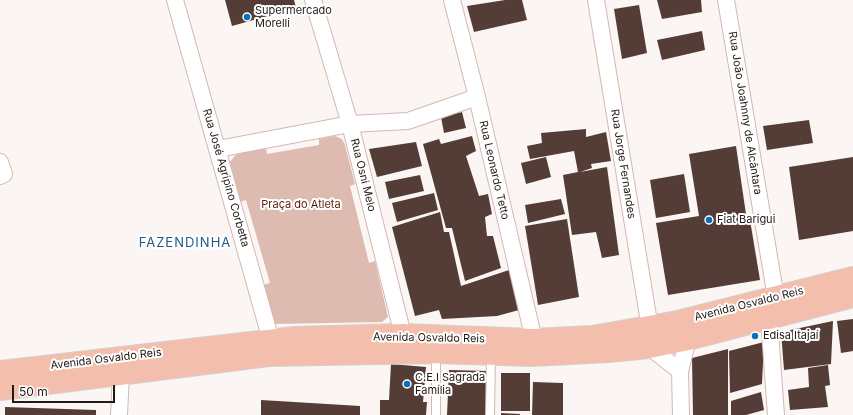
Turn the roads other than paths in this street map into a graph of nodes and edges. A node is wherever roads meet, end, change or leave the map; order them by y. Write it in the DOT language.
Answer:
graph roads {
  1 [pos="175,0"];
  2 [pos="313,0"];
  3 [pos="452,0"];
  4 [pos="596,0"];
  5 [pos="726,0"];
  6 [pos="477,97"];
  7 [pos="350,124"];
  8 [pos="218,150"];
  9 [pos="0,162"];
  10 [pos="0,176"];
  11 [pos="853,278"];
  12 [pos="853,296"];
  13 [pos="772,308"];
  14 [pos="649,337"];
  15 [pos="688,339"];
  16 [pos="534,340"];
  17 [pos="403,344"];
  18 [pos="274,347"];
  19 [pos="436,352"];
  20 [pos="215,354"];
  21 [pos="491,354"];
  22 [pos="680,371"];
  23 [pos="0,372"];
  24 [pos="121,373"];
  25 [pos="0,389"];
  26 [pos="119,415"];
  27 [pos="436,415"];
  28 [pos="490,415"];
  29 [pos="680,415"];
  30 [pos="776,415"];
  1 -- 8 [label="street, Rua José Agripino Corbetta"];
  2 -- 7 [label="street, Rua Osni Melo"];
  3 -- 6 [label="street, Rua Leonardo Tetto"];
  4 -- 14 [label="street, Rua Jorge Fernandes"];
  5 -- 13 [label="street, Rua João Joahnny de Alcântara"];
  6 -- 7 [label="street"];
  6 -- 16 [label="street, Rua Leonardo Tetto"];
  7 -- 8 [label="street"];
  7 -- 17 [label="street, Rua Osni Melo"];
  8 -- 18 [label="street, Rua José Agripino Corbetta"];
  9 -- 10 [label="street"];
  11 -- 13 [label="main road, Avenida Osvaldo Reis"];
  12 -- 13 [label="main road, Avenida Osvaldo Reis"];
  13 -- 14 [label="main road, Avenida Osvaldo Reis"];
  13 -- 15 [label="main road, Avenida Osvaldo Reis"];
  13 -- 30 [label="street, Rua João Joahnny de Alcântara"];
  14 -- 15 [label="main road, Avenida Osvaldo Reis"];
  14 -- 16 [label="main road, Avenida Osvaldo Reis"];
  14 -- 21 [label="main road, Avenida Osvaldo Reis"];
  14 -- 22 [label="street"];
  15 -- 22 [label="street"];
  16 -- 17 [label="main road, Avenida Osvaldo Reis"];
  17 -- 18 [label="main road, Avenida Osvaldo Reis"];
  17 -- 19 [label="main road, Avenida Osvaldo Reis"];
  18 -- 20 [label="main road, Avenida Osvaldo Reis"];
  19 -- 21 [label="main road, Avenida Osvaldo Reis"];
  19 -- 27 [label="lane"];
  20 -- 23 [label="main road, Avenida Osvaldo Reis"];
  20 -- 24 [label="main road, Avenida Osvaldo Reis"];
  21 -- 28 [label="lane"];
  22 -- 29 [label="street"];
  24 -- 25 [label="main road, Avenida Osvaldo Reis"];
  24 -- 26 [label="street"];
}
